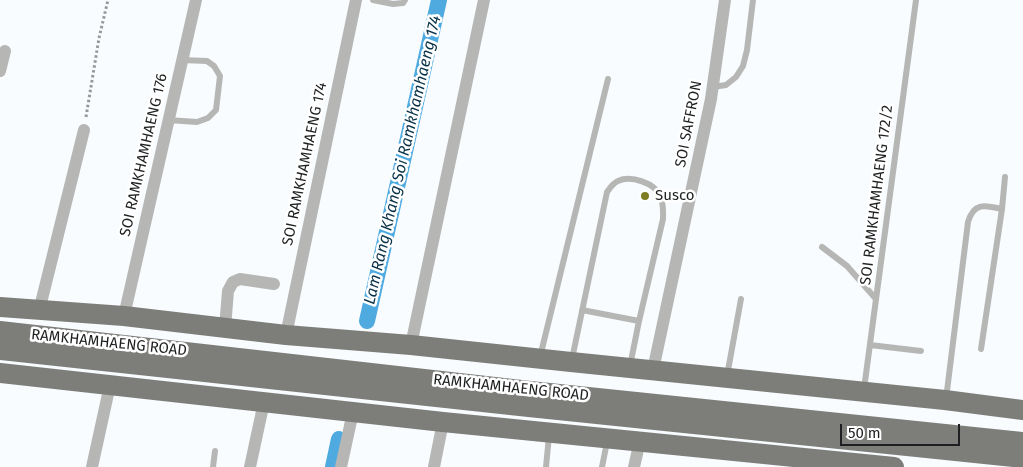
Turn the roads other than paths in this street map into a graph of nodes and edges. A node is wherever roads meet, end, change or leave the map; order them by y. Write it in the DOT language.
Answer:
graph roads {
  1 [pos="196,0"];
  2 [pos="356,0"];
  3 [pos="373,0"];
  4 [pos="405,0"];
  5 [pos="484,0"];
  6 [pos="725,0"];
  7 [pos="753,0"];
  8 [pos="916,0"];
  9 [pos="5,51"];
  10 [pos="182,60"];
  11 [pos="0,71"];
  12 [pos="608,79"];
  13 [pos="713,87"];
  14 [pos="168,120"];
  15 [pos="84,130"];
  16 [pos="1005,177"];
  17 [pos="1002,209"];
  18 [pos="822,247"];
  19 [pos="274,284"];
  20 [pos="741,299"];
  21 [pos="876,299"];
  22 [pos="0,307"];
  23 [pos="39,310"];
  24 [pos="582,310"];
  25 [pos="124,316"];
  26 [pos="639,321"];
  27 [pos="225,328"];
  28 [pos="0,331"];
  29 [pos="286,334"];
  30 [pos="411,345"];
  31 [pos="870,345"];
  32 [pos="981,348"];
  33 [pos="0,350"];
  34 [pos="921,351"];
  35 [pos="540,359"];
  36 [pos="571,362"];
  37 [pos="630,368"];
  38 [pos="653,370"];
  39 [pos="0,374"];
  40 [pos="727,377"];
  41 [pos="110,385"];
  42 [pos="864,392"];
  43 [pos="530,399"];
  44 [pos="946,400"];
  45 [pos="264,402"];
  46 [pos="1023,410"];
  47 [pos="354,412"];
  48 [pos="443,422"];
  49 [pos="549,433"];
  50 [pos="607,438"];
  51 [pos="640,441"];
  52 [pos="1023,442"];
  53 [pos="215,451"];
  54 [pos="1023,458"];
  55 [pos="92,467"];
  56 [pos="213,467"];
  57 [pos="250,467"];
  58 [pos="342,467"];
  59 [pos="434,467"];
  60 [pos="546,467"];
  61 [pos="602,467"];
  62 [pos="634,467"];
  63 [pos="894,467"];
  1 -- 10 [label="street, SOI RAMKHAMHAENG 176"];
  2 -- 29 [label="street, SOI RAMKHAMHAENG 174"];
  3 -- 4 [label="lane"];
  5 -- 30 [label="street"];
  6 -- 13 [label="street, SOI SAFFRON"];
  7 -- 13 [label="lane"];
  8 -- 21 [label="lane, SOI RAMKHAMHAENG 172/2"];
  9 -- 11 [label="street"];
  10 -- 14 [label="street, SOI RAMKHAMHAENG 176"];
  10 -- 14 [label="lane"];
  12 -- 35 [label="lane"];
  13 -- 38 [label="street, SOI SAFFRON"];
  14 -- 25 [label="street, SOI RAMKHAMHAENG 176"];
  15 -- 23 [label="street"];
  16 -- 17 [label="lane"];
  17 -- 32 [label="lane"];
  17 -- 44 [label="lane"];
  18 -- 21 [label="lane"];
  19 -- 27 [label="street"];
  20 -- 40 [label="lane"];
  21 -- 31 [label="lane, SOI RAMKHAMHAENG 172/2"];
  22 -- 23 [label="main road, RAMKHAMHAENG ROAD"];
  23 -- 25 [label="main road, RAMKHAMHAENG ROAD"];
  24 -- 26 [label="lane"];
  24 -- 26 [label="lane"];
  24 -- 36 [label="lane"];
  25 -- 27 [label="main road, RAMKHAMHAENG ROAD"];
  26 -- 37 [label="lane"];
  27 -- 29 [label="main road, RAMKHAMHAENG ROAD"];
  28 -- 43 [label="main road, RAMKHAMHAENG ROAD"];
  29 -- 30 [label="main road, RAMKHAMHAENG ROAD"];
  30 -- 35 [label="main road, RAMKHAMHAENG ROAD"];
  31 -- 34 [label="lane"];
  31 -- 42 [label="lane, SOI RAMKHAMHAENG 172/2"];
  33 -- 43 [label="main road, RAMKHAMHAENG ROAD"];
  35 -- 36 [label="main road, RAMKHAMHAENG ROAD"];
  36 -- 37 [label="main road, RAMKHAMHAENG ROAD"];
  37 -- 38 [label="main road, RAMKHAMHAENG ROAD"];
  38 -- 40 [label="main road, RAMKHAMHAENG ROAD"];
  39 -- 41 [label="main road"];
  40 -- 42 [label="main road, RAMKHAMHAENG ROAD"];
  41 -- 45 [label="main road"];
  41 -- 55 [label="street"];
  42 -- 44 [label="main road, RAMKHAMHAENG ROAD"];
  43 -- 52 [label="main road, RAMKHAMHAENG ROAD"];
  43 -- 54 [label="main road, RAMKHAMHAENG ROAD"];
  44 -- 46 [label="main road, RAMKHAMHAENG ROAD"];
  45 -- 47 [label="main road"];
  45 -- 57 [label="street"];
  47 -- 48 [label="main road"];
  47 -- 58 [label="street"];
  48 -- 49 [label="main road"];
  48 -- 59 [label="street"];
  49 -- 50 [label="main road"];
  49 -- 60 [label="lane"];
  50 -- 51 [label="main road"];
  50 -- 61 [label="lane"];
  51 -- 62 [label="street"];
  51 -- 63 [label="main road"];
  53 -- 56 [label="lane"];
}
